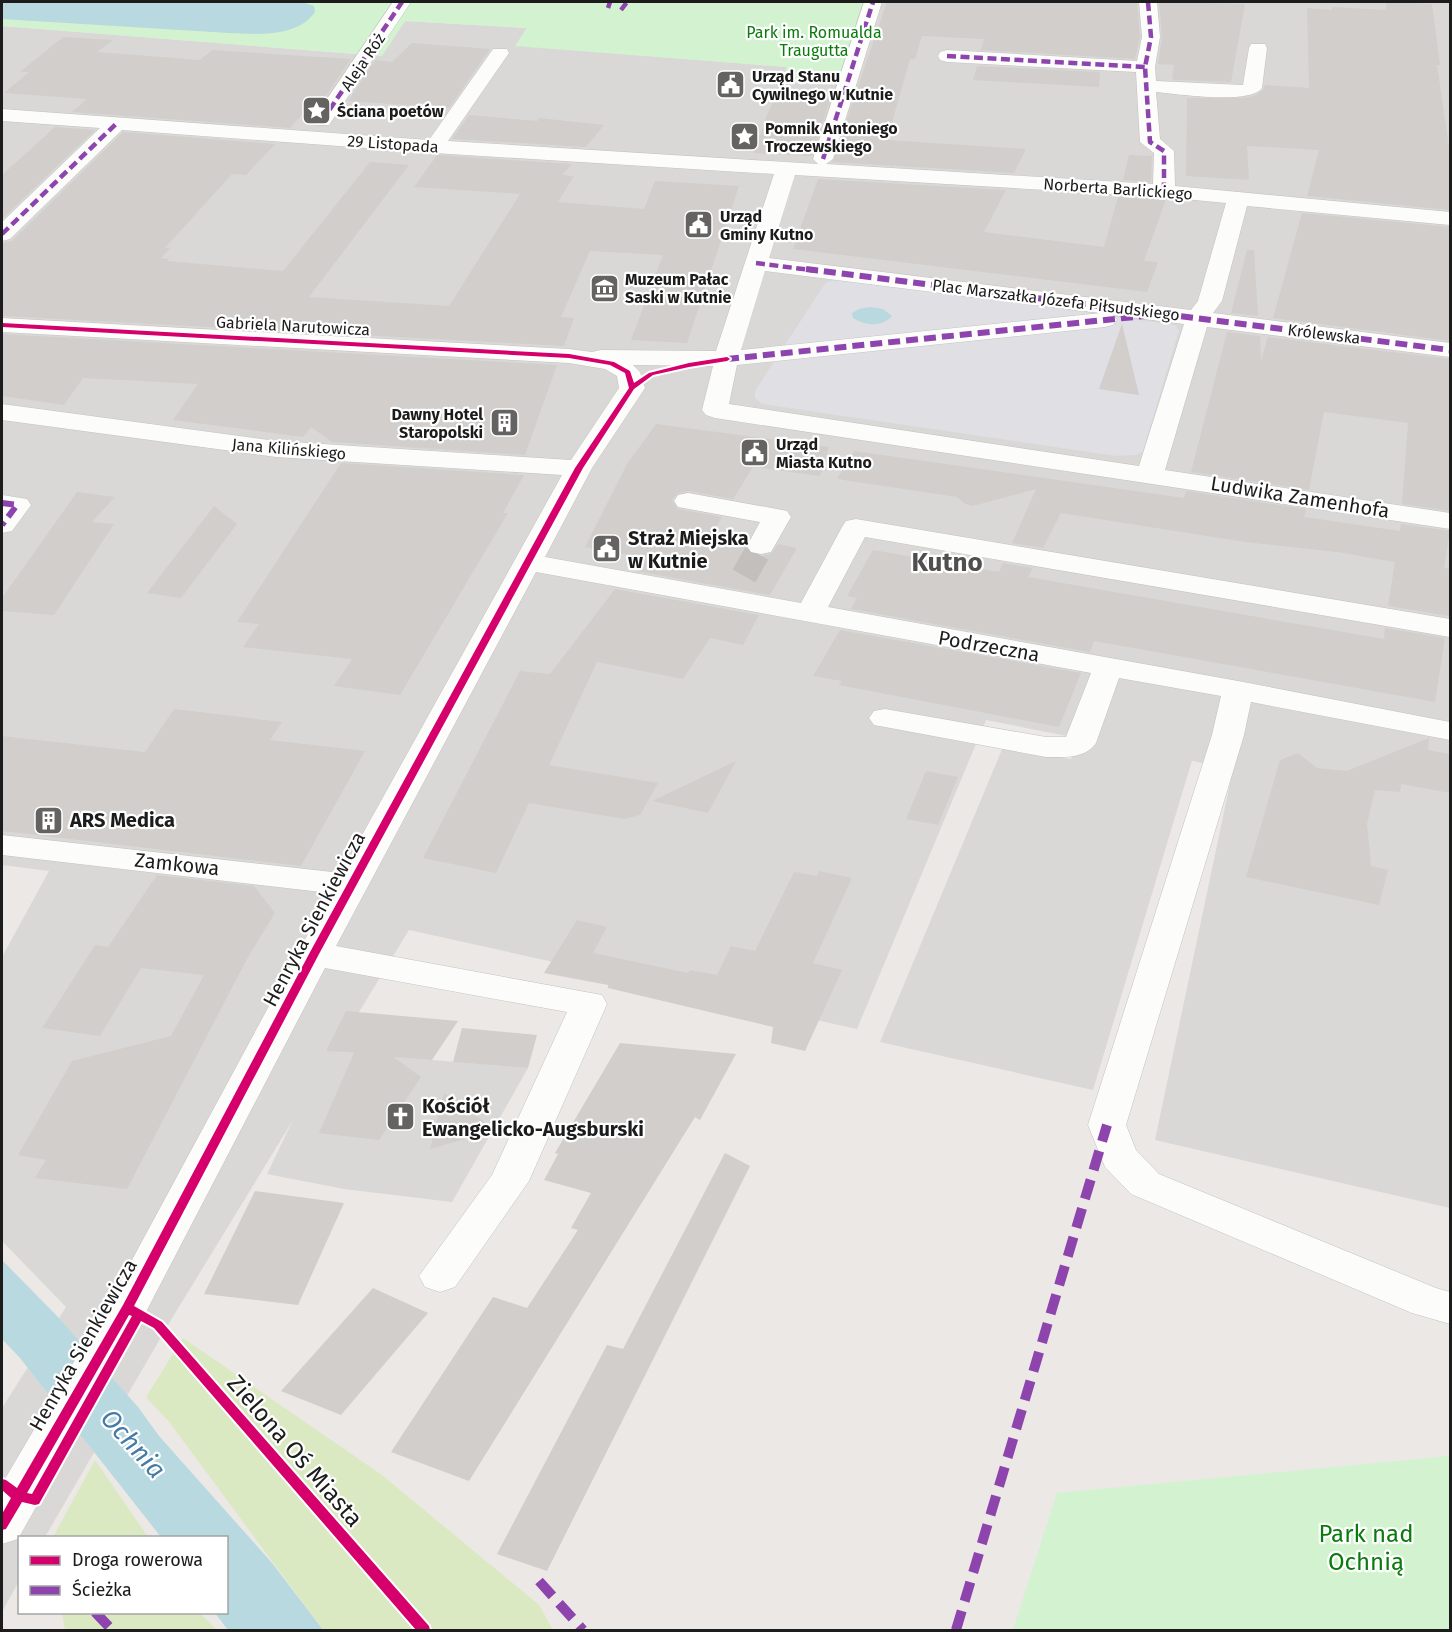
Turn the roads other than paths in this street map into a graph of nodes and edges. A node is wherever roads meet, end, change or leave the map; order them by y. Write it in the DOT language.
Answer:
graph roads {
  1 [pos="402,2"];
  2 [pos="873,2"];
  3 [pos="1148,2"];
  4 [pos="1258,48"];
  5 [pos="500,53"];
  6 [pos="947,57"];
  7 [pos="1146,76"];
  8 [pos="6,119"];
  9 [pos="322,121"];
  10 [pos="118,123"];
  11 [pos="434,147"];
  12 [pos="823,159"];
  13 [pos="786,170"];
  14 [pos="1164,191"];
  15 [pos="1237,197"];
  16 [pos="1450,219"];
  17 [pos="2,234"];
  18 [pos="756,263"];
  19 [pos="1163,314"];
  20 [pos="1198,318"];
  21 [pos="2,325"];
  22 [pos="1450,350"];
  23 [pos="584,358"];
  24 [pos="727,359"];
  25 [pos="2,412"];
  26 [pos="579,468"];
  27 [pos="1150,474"];
  28 [pos="688,501"];
  29 [pos="2,503"];
  30 [pos="1450,520"];
  31 [pos="2,525"];
  32 [pos="761,546"];
  33 [pos="527,562"];
  34 [pos="810,613"];
  35 [pos="1450,628"];
  36 [pos="1108,667"];
  37 [pos="1238,690"];
  38 [pos="885,718"];
  39 [pos="1450,731"];
  40 [pos="2,845"];
  41 [pos="352,885"];
  42 [pos="314,954"];
  43 [pos="440,1276"];
  44 [pos="1450,1308"];
  45 [pos="9,1503"];
  1 -- 9 [label="street, Aleja Róż"];
  2 -- 12 [label="street"];
  3 -- 7 [label="street"];
  4 -- 7 [label="street"];
  5 -- 11 [label="street"];
  6 -- 7 [label="street"];
  7 -- 14 [label="street"];
  8 -- 10 [label="street, 29 Listopada"];
  10 -- 11 [label="street, 29 Listopada"];
  10 -- 17 [label="street"];
  11 -- 13 [label="street, 29 Listopada"];
  13 -- 14 [label="street, Norberta Barlickiego"];
  13 -- 18 [label="street"];
  14 -- 15 [label="street, Norberta Barlickiego"];
  15 -- 16 [label="street, Norberta Barlickiego"];
  15 -- 20 [label="street"];
  18 -- 19 [label="street, Plac Marszałka Józefa Piłsudskiego"];
  18 -- 24 [label="street"];
  19 -- 20 [label="street, Plac Marszałka Józefa Piłsudskiego"];
  19 -- 24 [label="street"];
  20 -- 22 [label="street, Królewska"];
  20 -- 27 [label="street, Plac Marszałka Józefa Piłsudskiego"];
  21 -- 23 [label="street, Gabriela Narutowicza"];
  23 -- 24 [label="street"];
  23 -- 26 [label="street, Henryka Sienkiewicza"];
  24 -- 27 [label="street"];
  25 -- 26 [label="street, Jana Kilińskiego"];
  26 -- 33 [label="street, Henryka Sienkiewicza"];
  27 -- 30 [label="street, Ludwika Zamenhofa"];
  28 -- 32 [label="street"];
  29 -- 31 [label="street"];
  33 -- 34 [label="street, Podrzeczna"];
  33 -- 41 [label="street, Henryka Sienkiewicza"];
  34 -- 35 [label="street"];
  34 -- 36 [label="street, Podrzeczna"];
  36 -- 37 [label="street, Podrzeczna"];
  36 -- 38 [label="street"];
  37 -- 39 [label="street, Podrzeczna"];
  37 -- 44 [label="street"];
  40 -- 41 [label="street, Zamkowa"];
  41 -- 42 [label="street, Henryka Sienkiewicza"];
  42 -- 43 [label="street"];
  42 -- 45 [label="street, Henryka Sienkiewicza"];
}
